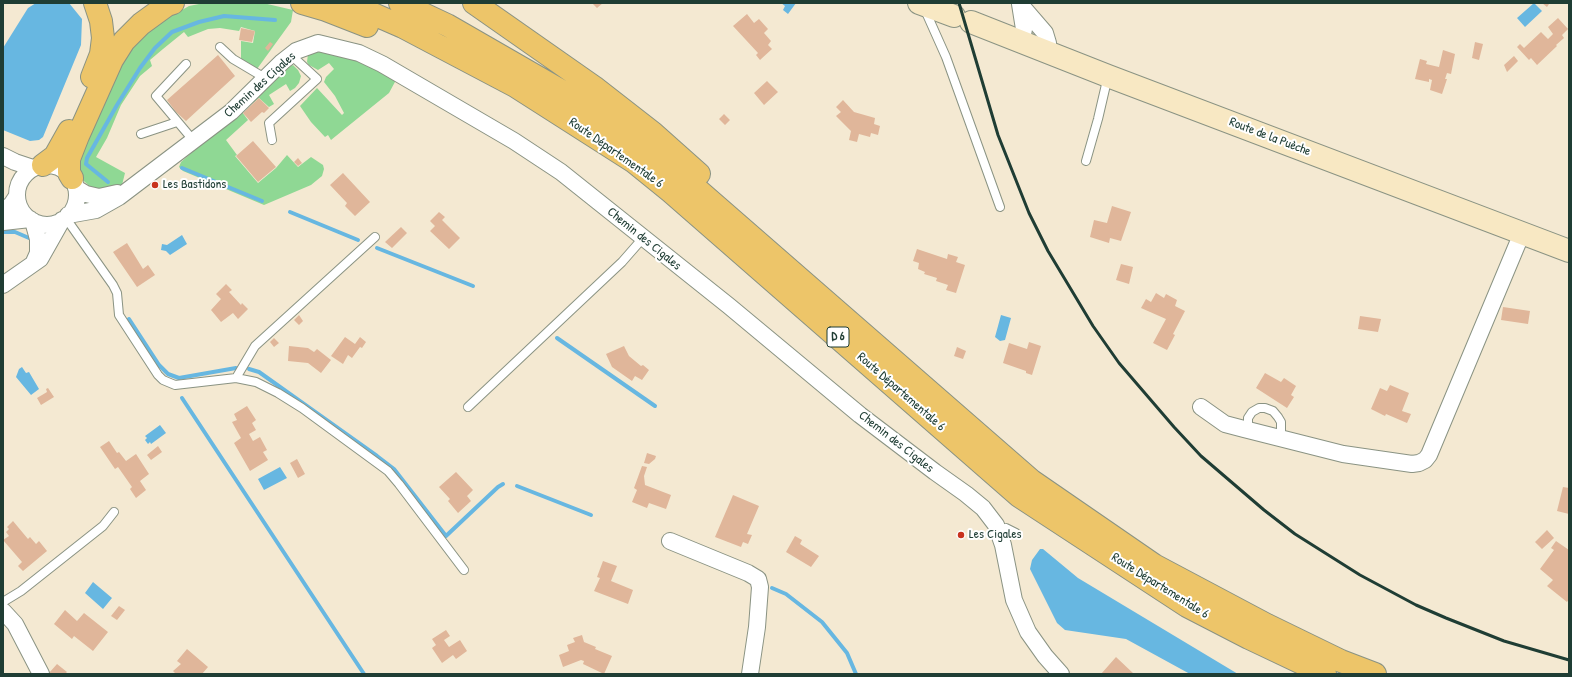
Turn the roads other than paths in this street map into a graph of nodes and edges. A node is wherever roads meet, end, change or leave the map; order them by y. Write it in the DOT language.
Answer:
graph roads {
  1 [pos="95,3"];
  2 [pos="173,3"];
  3 [pos="302,3"];
  4 [pos="348,3"];
  5 [pos="400,3"];
  6 [pos="474,3"];
  7 [pos="921,4"];
  8 [pos="1020,4"];
  9 [pos="1021,42"];
  10 [pos="220,46"];
  11 [pos="1046,52"];
  12 [pos="291,55"];
  13 [pos="186,64"];
  14 [pos="1108,76"];
  15 [pos="265,78"];
  16 [pos="177,122"];
  17 [pos="141,134"];
  18 [pos="193,140"];
  19 [pos="272,140"];
  20 [pos="3,156"];
  21 [pos="1086,161"];
  22 [pos="634,162"];
  23 [pos="3,166"];
  24 [pos="38,167"];
  25 [pos="74,183"];
  26 [pos="132,186"];
  27 [pos="17,195"];
  28 [pos="1000,207"];
  29 [pos="3,210"];
  30 [pos="66,217"];
  31 [pos="31,220"];
  32 [pos="3,222"];
  33 [pos="1522,234"];
  34 [pos="375,237"];
  35 [pos="643,238"];
  36 [pos="1569,251"];
  37 [pos="32,264"];
  38 [pos="3,285"];
  39 [pos="820,296"];
  40 [pos="236,378"];
  41 [pos="468,407"];
  42 [pos="1201,407"];
  43 [pos="1252,431"];
  44 [pos="1281,439"];
  45 [pos="114,512"];
  46 [pos="1006,528"];
  47 [pos="1016,533"];
  48 [pos="670,541"];
  49 [pos="464,570"];
  50 [pos="3,602"];
  51 [pos="3,611"];
  52 [pos="41,674"];
  53 [pos="750,674"];
  54 [pos="1061,674"];
  55 [pos="1325,674"];
  56 [pos="1375,674"];
  1 -- 24 [label="highway"];
  2 -- 25 [label="highway"];
  3 -- 22 [label="highway"];
  4 -- 22 [label="highway, Route Départementale 6 / D 6"];
  5 -- 39 [label="highway, Route Départementale 6 / D 6"];
  6 -- 39 [label="highway"];
  7 -- 9 [label="main road, Route de la Puèche"];
  7 -- 28 [label="lane"];
  8 -- 9 [label="street"];
  8 -- 11 [label="street"];
  9 -- 11 [label="main road, Route de la Puèche"];
  10 -- 15 [label="lane"];
  11 -- 14 [label="main road, Route de la Puèche"];
  12 -- 15 [label="street, Chemin des Cigales"];
  12 -- 19 [label="lane"];
  12 -- 35 [label="street, Chemin des Cigales"];
  13 -- 16 [label="lane"];
  14 -- 21 [label="lane"];
  14 -- 33 [label="main road, Route de la Puèche"];
  15 -- 18 [label="street, Chemin des Cigales"];
  16 -- 17 [label="lane"];
  16 -- 18 [label="lane"];
  18 -- 26 [label="street, Chemin des Cigales"];
  20 -- 24 [label="street"];
  22 -- 55 [label="highway, Route Départementale 6 / D 6"];
  23 -- 27 [label="street"];
  24 -- 25 [label="street"];
  24 -- 27 [label="street"];
  25 -- 26 [label="street, Chemin des Cigales"];
  25 -- 30 [label="street"];
  26 -- 30 [label="street, Chemin des Cigales"];
  27 -- 29 [label="street"];
  27 -- 31 [label="street"];
  30 -- 31 [label="street"];
  30 -- 37 [label="street"];
  30 -- 40 [label="lane"];
  31 -- 32 [label="street"];
  31 -- 37 [label="street"];
  33 -- 36 [label="main road, Route de la Puèche"];
  33 -- 44 [label="street"];
  34 -- 40 [label="lane"];
  35 -- 41 [label="lane"];
  35 -- 54 [label="street, Chemin des Cigales"];
  37 -- 38 [label="street"];
  39 -- 56 [label="highway, Route Départementale 6 / D 6"];
  40 -- 49 [label="lane"];
  42 -- 43 [label="street"];
  43 -- 44 [label="street"];
  43 -- 44 [label="lane"];
  45 -- 50 [label="lane"];
  46 -- 47 [label="lane"];
  48 -- 53 [label="street"];
  51 -- 52 [label="street"];
}
